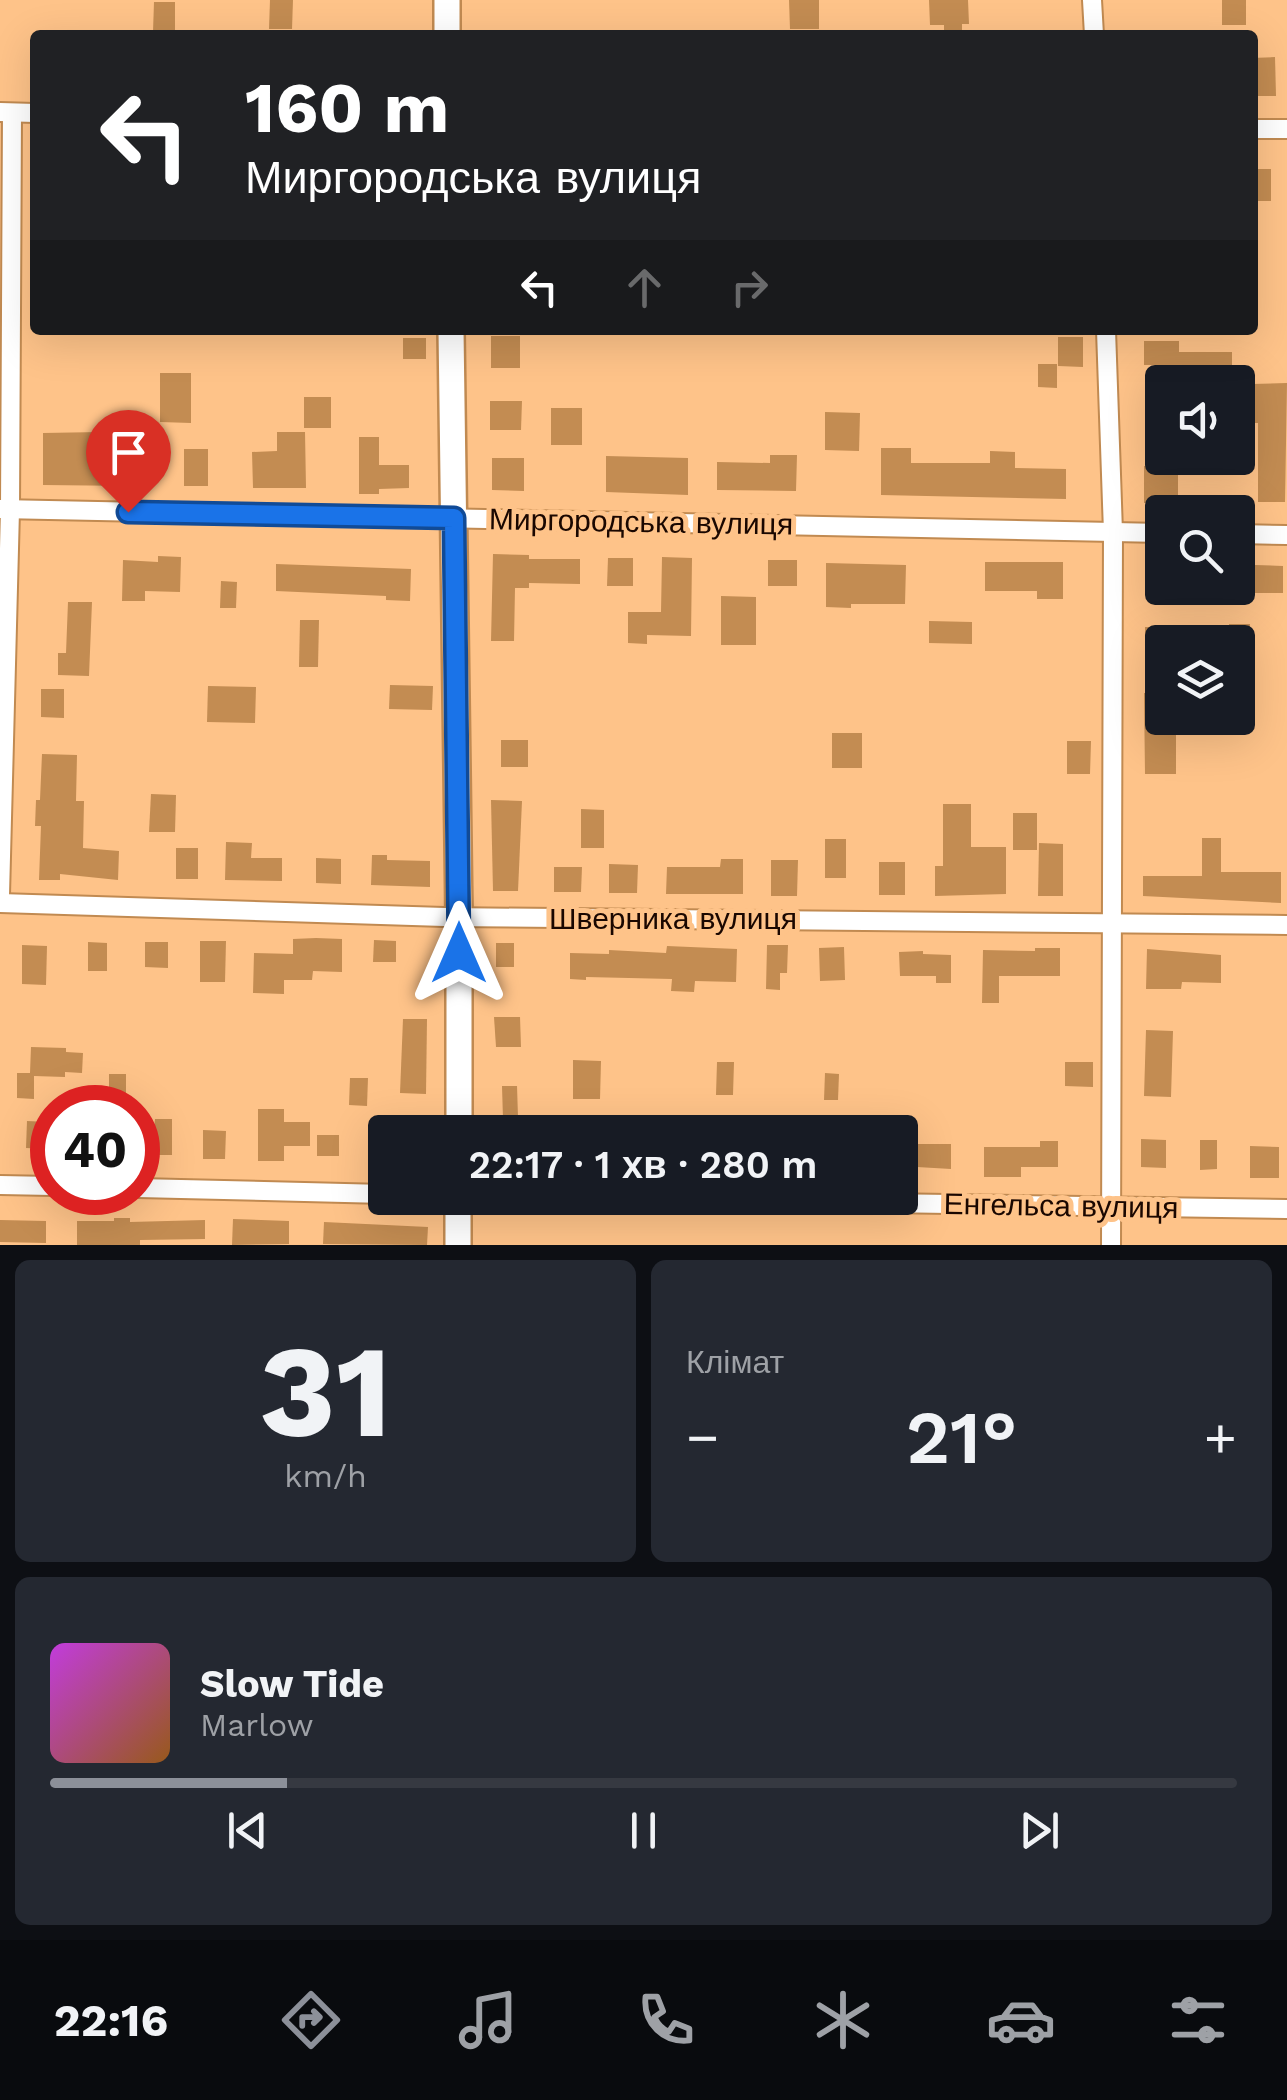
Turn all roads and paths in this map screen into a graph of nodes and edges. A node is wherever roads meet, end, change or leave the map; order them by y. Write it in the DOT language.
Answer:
graph roads {
  1 [pos="447,0"];
  2 [pos="1092,0"];
  3 [pos="448,30"];
  4 [pos="1094,30"];
  5 [pos="6,113"];
  6 [pos="1258,129"];
  7 [pos="1287,129"];
  8 [pos="451,335"];
  9 [pos="1106,335"];
  10 [pos="5,510"];
  11 [pos="454,518"];
  12 [pos="1113,532"];
  13 [pos="1145,533"];
  14 [pos="1255,534"];
  15 [pos="1287,535"];
  16 [pos="0,899"];
  17 [pos="459,917"];
  18 [pos="1114,923"];
  19 [pos="1287,925"];
  20 [pos="458,1115"];
  21 [pos="0,1184"];
  22 [pos="30,1185"];
  23 [pos="160,1189"];
  24 [pos="368,1194"];
  25 [pos="918,1204"];
  26 [pos="1112,1207"];
  27 [pos="1287,1209"];
  28 [pos="458,1215"];
  29 [pos="458,1245"];
  30 [pos="1111,1245"];
  1 -- 3 [label="street"];
  2 -- 4 [label="street"];
  5 -- 10 [label="street"];
  6 -- 7 [label="street"];
  8 -- 11 [label="street"];
  9 -- 12 [label="street"];
  10 -- 11 [label="street, Миргородська вулиця"];
  10 -- 16 [label="street"];
  11 -- 12 [label="street, Миргородська вулиця"];
  11 -- 17 [label="street"];
  12 -- 13 [label="street, Миргородська вулиця"];
  12 -- 18 [label="street"];
  14 -- 15 [label="street"];
  16 -- 17 [label="street, Шверника вулиця"];
  17 -- 18 [label="street, Шверника вулиця"];
  17 -- 20 [label="street"];
  18 -- 19 [label="street, Шверника вулиця"];
  18 -- 26 [label="street"];
  21 -- 22 [label="street"];
  23 -- 24 [label="street"];
  25 -- 26 [label="street, Енгельса вулиця"];
  26 -- 27 [label="street, Енгельса вулиця"];
  26 -- 30 [label="street"];
  28 -- 29 [label="street"];
}
